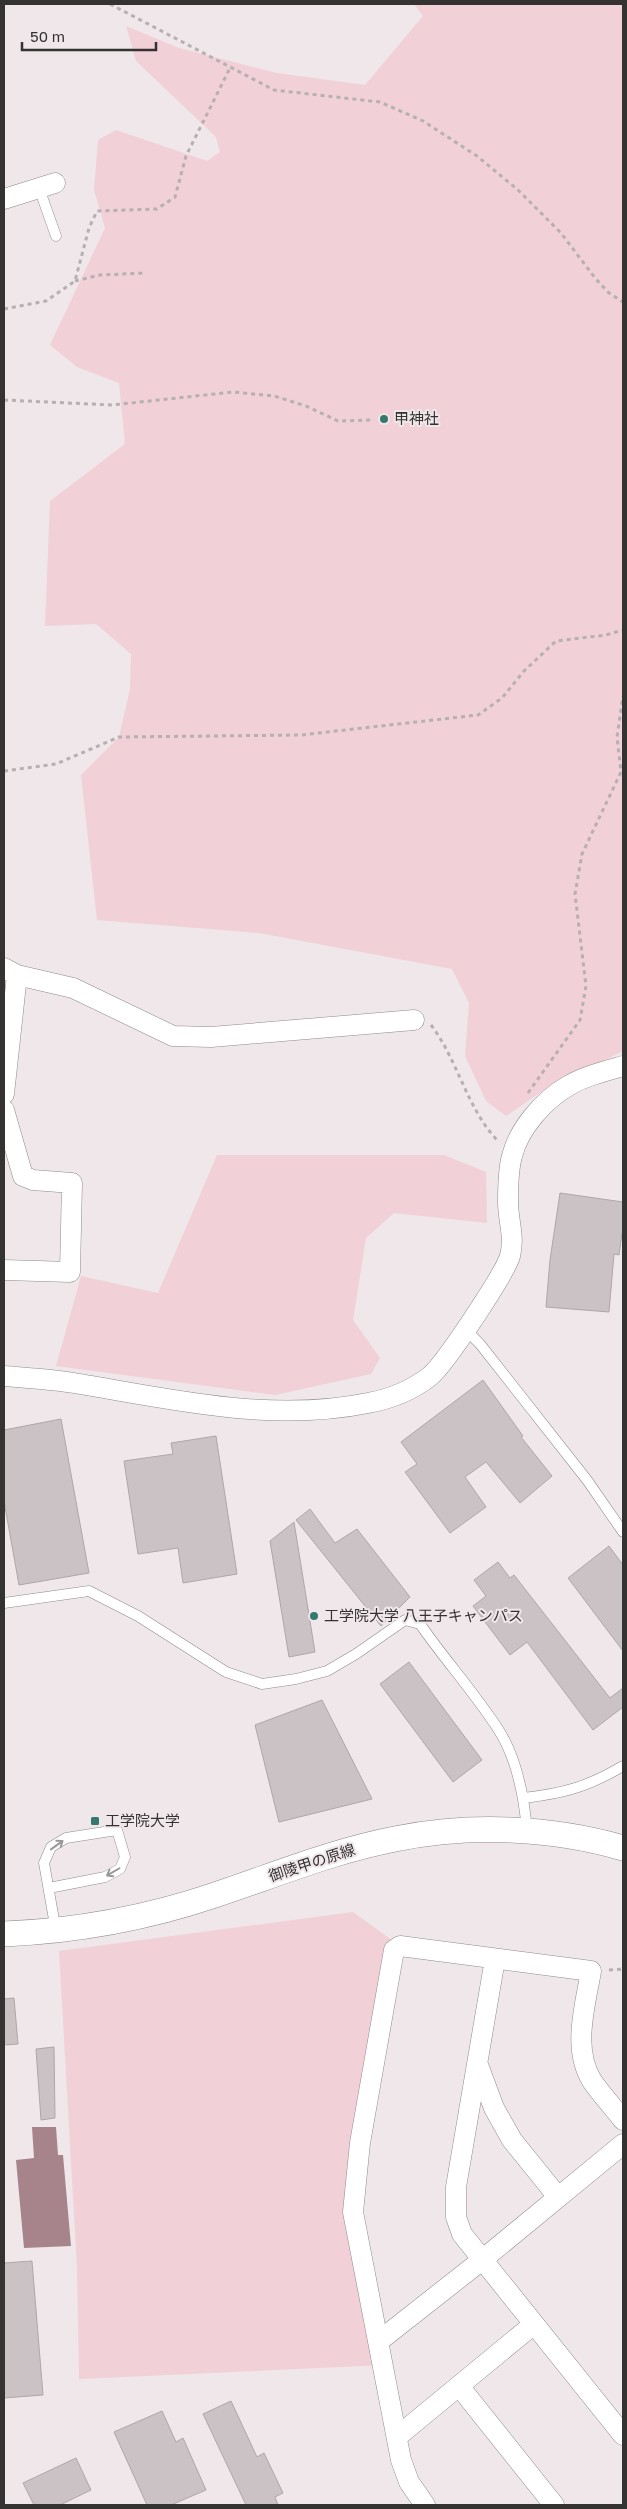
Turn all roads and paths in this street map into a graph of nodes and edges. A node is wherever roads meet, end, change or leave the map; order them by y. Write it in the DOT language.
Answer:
graph roads {
  1 [pos="110,4"];
  2 [pos="231,66"];
  3 [pos="47,186"];
  4 [pos="4,199"];
  5 [pos="56,236"];
  6 [pos="146,273"];
  7 [pos="75,281"];
  8 [pos="623,302"];
  9 [pos="4,309"];
  10 [pos="4,400"];
  11 [pos="372,420"];
  12 [pos="623,630"];
  13 [pos="623,696"];
  14 [pos="4,771"];
  15 [pos="10,972"];
  16 [pos="414,1020"];
  17 [pos="5,1064"];
  18 [pos="623,1066"];
  19 [pos="4,1094"];
  20 [pos="526,1098"];
  21 [pos="4,1110"];
  22 [pos="512,1155"];
  23 [pos="4,1270"];
  24 [pos="465,1329"];
  25 [pos="4,1376"];
  26 [pos="623,1532"];
  27 [pos="4,1604"];
  28 [pos="623,1766"];
  29 [pos="524,1798"];
  30 [pos="527,1831"];
  31 [pos="623,1848"];
  32 [pos="49,1888"];
  33 [pos="56,1931"];
  34 [pos="4,1934"];
  35 [pos="495,1959"];
  36 [pos="478,2063"];
  37 [pos="623,2120"];
  38 [pos="623,2144"];
  39 [pos="558,2197"];
  40 [pos="482,2260"];
  41 [pos="534,2324"];
  42 [pos="379,2341"];
  43 [pos="459,2386"];
  44 [pos="623,2435"];
  45 [pos="398,2436"];
  46 [pos="425,2505"];
  47 [pos="554,2505"];
  1 -- 2 [label="path"];
  2 -- 7 [label="path"];
  2 -- 8 [label="path"];
  3 -- 4 [label="street"];
  3 -- 5 [label="lane"];
  6 -- 7 [label="path"];
  7 -- 9 [label="path"];
  10 -- 11 [label="path"];
  12 -- 14 [label="path"];
  13 -- 20 [label="path"];
  15 -- 16 [label="street"];
  15 -- 17 [label="street"];
  16 -- 22 [label="path"];
  17 -- 19 [label="street"];
  18 -- 22 [label="street"];
  21 -- 23 [label="street"];
  22 -- 24 [label="street"];
  24 -- 25 [label="street"];
  24 -- 26 [label="lane"];
  27 -- 29 [label="lane"];
  28 -- 29 [label="lane"];
  29 -- 30 [label="lane"];
  30 -- 31 [label="street, 御陵甲の原線"];
  30 -- 33 [label="street, 御陵甲の原線"];
  32 -- 32 [label="lane, one-way"];
  32 -- 33 [label="lane"];
  33 -- 34 [label="street, 御陵甲の原線"];
  35 -- 36 [label="street"];
  35 -- 37 [label="street"];
  35 -- 42 [label="street"];
  36 -- 39 [label="street"];
  36 -- 40 [label="street"];
  38 -- 39 [label="street"];
  39 -- 40 [label="street"];
  40 -- 41 [label="street"];
  40 -- 42 [label="street"];
  41 -- 43 [label="street"];
  41 -- 44 [label="street"];
  42 -- 45 [label="street"];
  43 -- 45 [label="street"];
  43 -- 47 [label="street"];
  45 -- 46 [label="street"];
}
